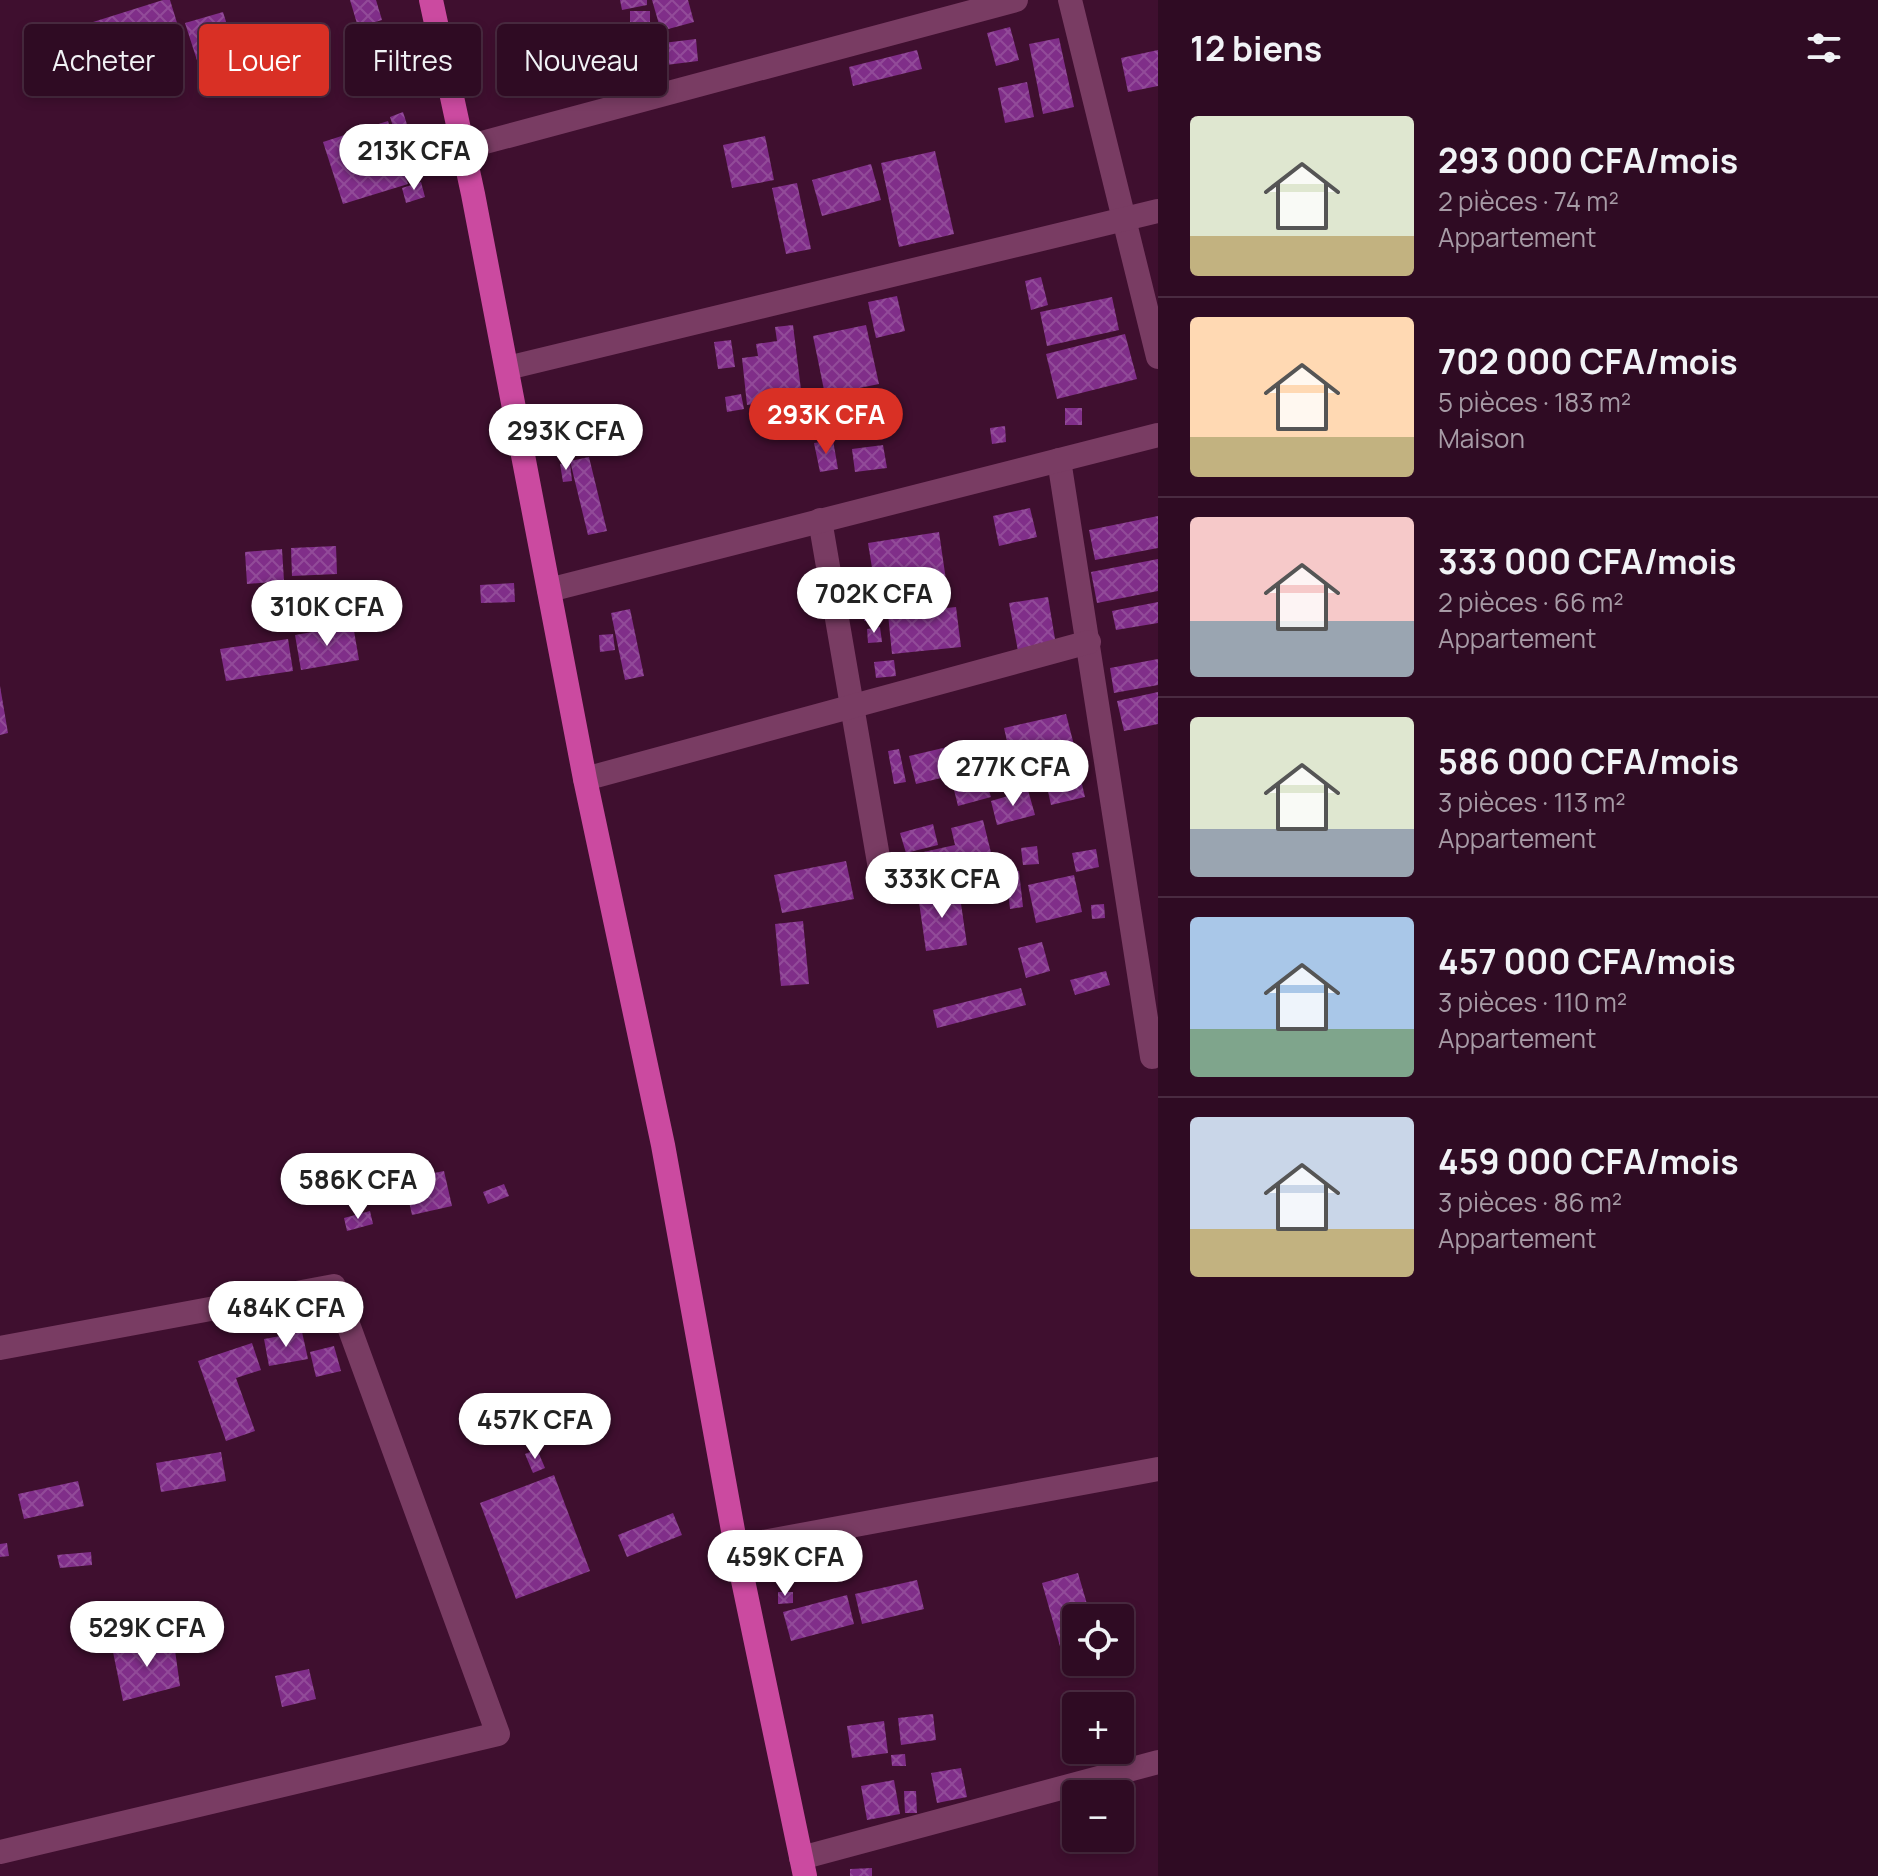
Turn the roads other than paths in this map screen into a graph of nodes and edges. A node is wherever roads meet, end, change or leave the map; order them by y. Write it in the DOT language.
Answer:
graph roads {
  1 [pos="431,0"];
  2 [pos="1016,0"];
  3 [pos="1070,0"];
  4 [pos="932,11"];
  5 [pos="463,148"];
  6 [pos="1158,211"];
  7 [pos="1124,219"];
  8 [pos="1158,357"];
  9 [pos="507,368"];
  10 [pos="1158,435"];
  11 [pos="1059,460"];
  12 [pos="820,520"];
  13 [pos="549,590"];
  14 [pos="1089,642"];
  15 [pos="852,705"];
  16 [pos="585,779"];
  17 [pos="883,886"];
  18 [pos="1152,1057"];
  19 [pos="0,1348"];
  20 [pos="1158,1469"];
  21 [pos="736,1547"];
  22 [pos="1158,1762"];
  23 [pos="0,1852"];
  24 [pos="803,1867"];
  1 -- 5 [label="main road"];
  2 -- 4 [label="street"];
  3 -- 7 [label="street"];
  4 -- 5 [label="street"];
  5 -- 9 [label="main road"];
  6 -- 7 [label="street"];
  7 -- 8 [label="street"];
  7 -- 9 [label="street"];
  9 -- 13 [label="main road"];
  10 -- 11 [label="street"];
  11 -- 12 [label="street"];
  11 -- 14 [label="street"];
  12 -- 13 [label="street"];
  12 -- 15 [label="street"];
  13 -- 16 [label="main road"];
  14 -- 15 [label="street"];
  14 -- 18 [label="street"];
  15 -- 16 [label="street"];
  15 -- 17 [label="street"];
  16 -- 21 [label="main road"];
  19 -- 23 [label="street"];
  20 -- 21 [label="street"];
  21 -- 24 [label="main road"];
  22 -- 24 [label="street"];
}
